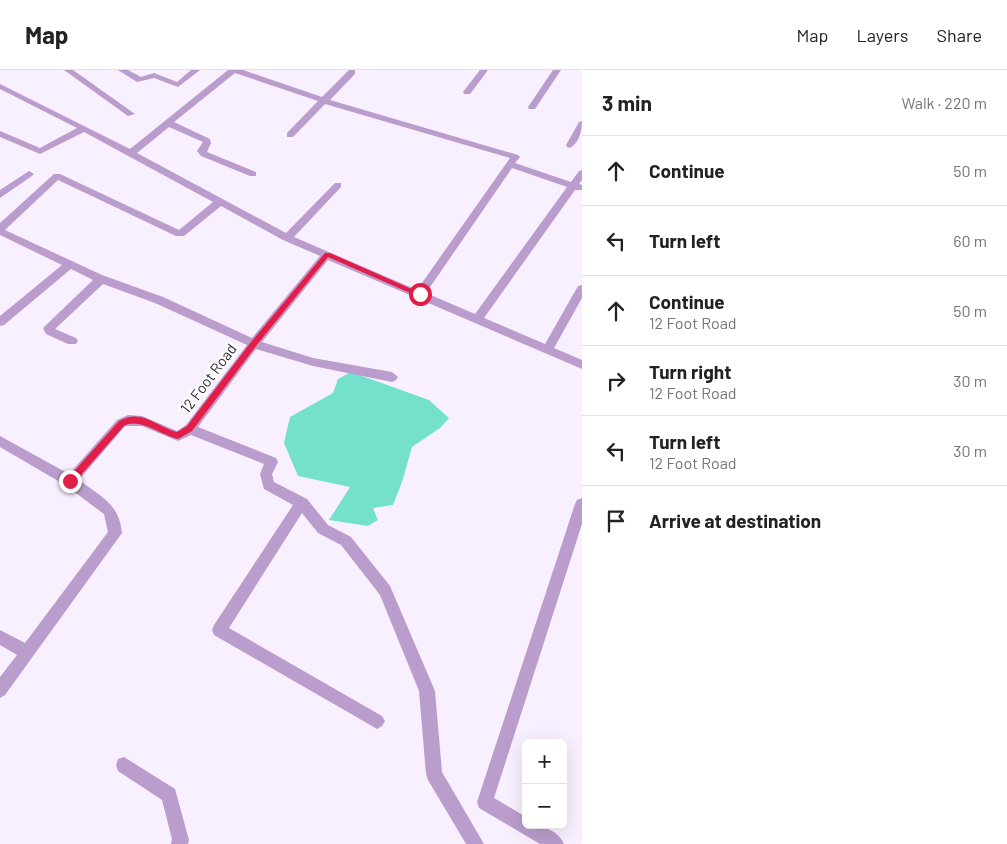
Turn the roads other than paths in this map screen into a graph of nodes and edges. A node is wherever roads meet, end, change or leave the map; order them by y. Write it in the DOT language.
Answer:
graph roads {
  1 [pos="68,70"];
  2 [pos="122,70"];
  3 [pos="196,70"];
  4 [pos="234,70"];
  5 [pos="484,70"];
  6 [pos="557,70"];
  7 [pos="352,72"];
  8 [pos="0,86"];
  9 [pos="467,92"];
  10 [pos="325,101"];
  11 [pos="532,107"];
  12 [pos="131,114"];
  13 [pos="168,123"];
  14 [pos="582,124"];
  15 [pos="84,128"];
  16 [pos="0,134"];
  17 [pos="290,135"];
  18 [pos="570,145"];
  19 [pos="131,153"];
  20 [pos="511,165"];
  21 [pos="582,173"];
  22 [pos="29,174"];
  23 [pos="254,174"];
  24 [pos="338,185"];
  25 [pos="578,187"];
  26 [pos="0,195"];
  27 [pos="222,202"];
  28 [pos="0,230"];
  29 [pos="287,238"];
  30 [pos="327,254"];
  31 [pos="70,264"];
  32 [pos="101,279"];
  33 [pos="582,289"];
  34 [pos="420,294"];
  35 [pos="477,320"];
  36 [pos="0,322"];
  37 [pos="72,341"];
  38 [pos="254,344"];
  39 [pos="547,350"];
  40 [pos="582,366"];
  41 [pos="392,377"];
  42 [pos="190,428"];
  43 [pos="0,441"];
  44 [pos="70,481"];
  45 [pos="302,503"];
  46 [pos="582,504"];
  47 [pos="0,637"];
  48 [pos="28,653"];
  49 [pos="0,690"];
  50 [pos="377,721"];
  51 [pos="124,765"];
  52 [pos="179,844"];
  53 [pos="476,844"];
  54 [pos="556,844"];
  1 -- 12 [label="street"];
  2 -- 3 [label="street"];
  4 -- 10 [label="street"];
  4 -- 13 [label="street"];
  5 -- 9 [label="street"];
  6 -- 11 [label="street"];
  7 -- 10 [label="street"];
  8 -- 15 [label="street"];
  10 -- 17 [label="street"];
  10 -- 20 [label="street"];
  13 -- 19 [label="street"];
  13 -- 23 [label="street"];
  14 -- 18 [label="street"];
  15 -- 16 [label="street"];
  15 -- 19 [label="street"];
  19 -- 27 [label="street"];
  20 -- 25 [label="street"];
  20 -- 34 [label="street"];
  21 -- 25 [label="street"];
  22 -- 26 [label="street"];
  24 -- 29 [label="street"];
  25 -- 35 [label="street"];
  27 -- 28 [label="street"];
  27 -- 29 [label="street"];
  28 -- 31 [label="street"];
  29 -- 30 [label="street"];
  30 -- 34 [label="street"];
  30 -- 38 [label="street, 12 Foot Road"];
  31 -- 32 [label="street"];
  31 -- 36 [label="street"];
  32 -- 37 [label="street"];
  32 -- 38 [label="street"];
  33 -- 39 [label="street"];
  34 -- 35 [label="street"];
  35 -- 39 [label="street"];
  38 -- 41 [label="street"];
  38 -- 42 [label="street, 12 Foot Road"];
  39 -- 40 [label="street"];
  42 -- 44 [label="street, 12 Foot Road"];
  42 -- 45 [label="street"];
  43 -- 44 [label="street"];
  44 -- 48 [label="street"];
  45 -- 50 [label="street"];
  45 -- 53 [label="street"];
  46 -- 54 [label="street"];
  47 -- 48 [label="street"];
  48 -- 49 [label="street"];
  51 -- 52 [label="street"];
}
